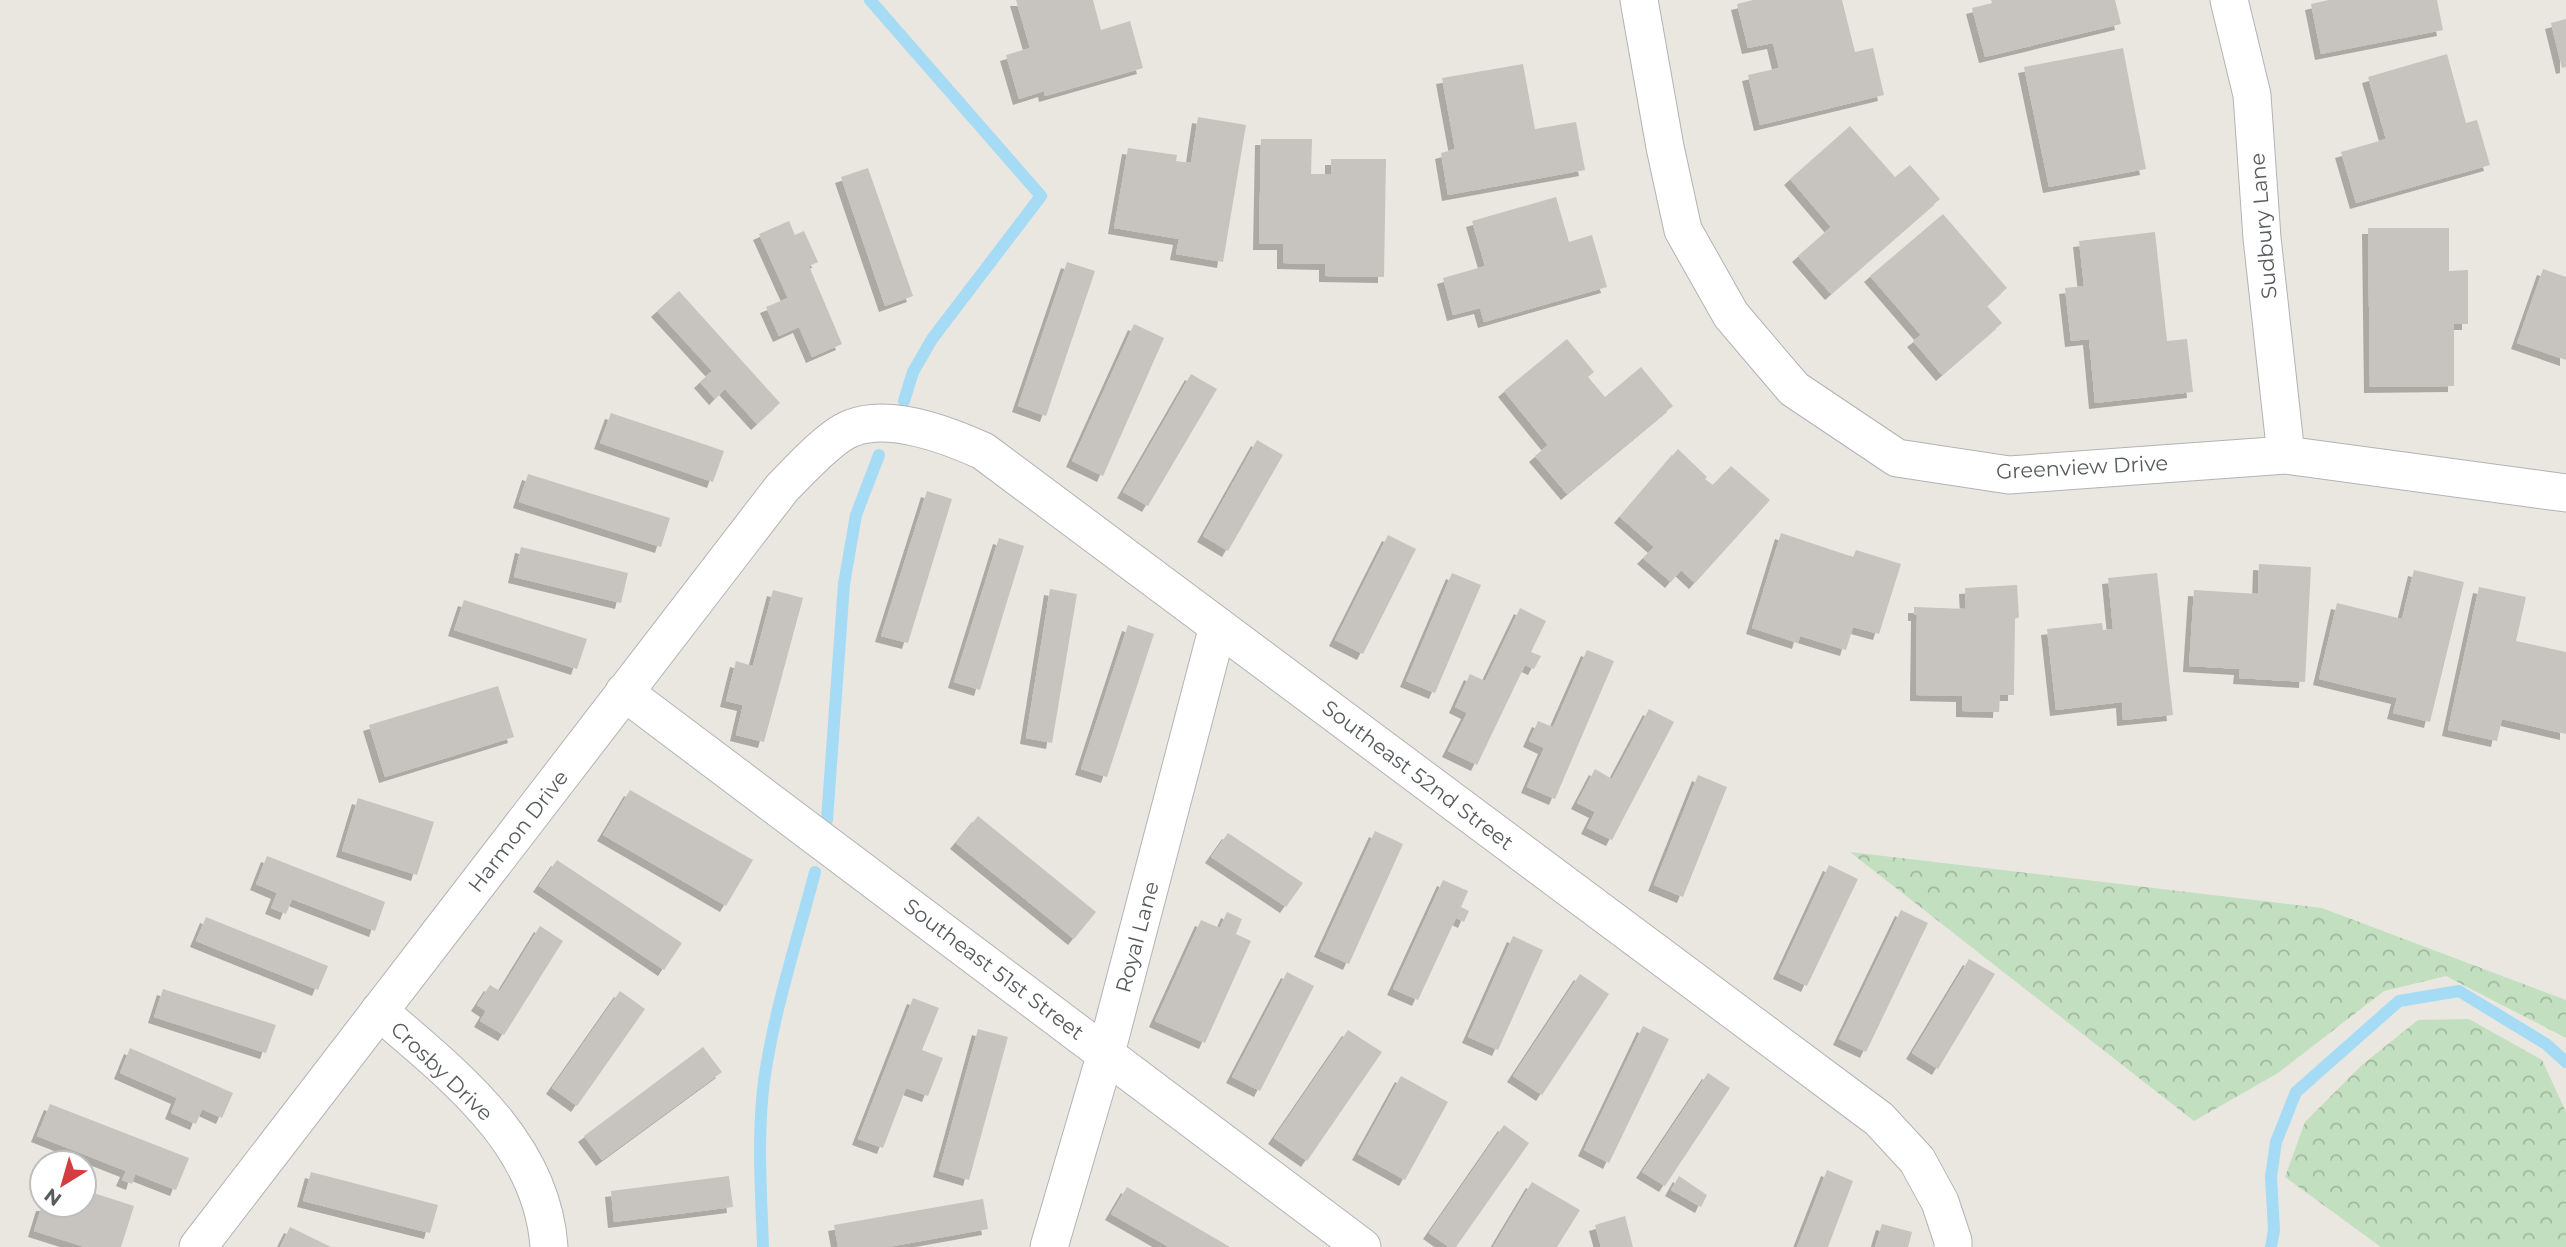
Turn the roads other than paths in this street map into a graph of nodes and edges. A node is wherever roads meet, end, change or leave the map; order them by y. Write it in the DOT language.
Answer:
graph roads {
  1 [pos="1639,0"];
  2 [pos="2229,0"];
  3 [pos="851,428"];
  4 [pos="2286,455"];
  5 [pos="2566,493"];
  6 [pos="1218,625"];
  7 [pos="624,692"];
  8 [pos="379,1011"];
  9 [pos="1106,1053"];
  10 [pos="198,1247"];
  11 [pos="548,1247"];
  12 [pos="1049,1247"];
  13 [pos="1362,1247"];
  14 [pos="1953,1247"];
  1 -- 4 [label="street, Greenview Drive"];
  2 -- 4 [label="street, Sudbury Lane"];
  3 -- 6 [label="street, Southeast 52nd Street"];
  3 -- 7 [label="street, Harmon Drive"];
  4 -- 5 [label="street, Greenview Drive"];
  6 -- 9 [label="street, Royal Lane"];
  6 -- 14 [label="street, Southeast 52nd Street"];
  7 -- 8 [label="street, Harmon Drive"];
  7 -- 9 [label="street, Southeast 51st Street"];
  8 -- 10 [label="street, Harmon Drive"];
  8 -- 11 [label="street, Crosby Drive"];
  9 -- 12 [label="street, Royal Lane"];
  9 -- 13 [label="street, Southeast 51st Street"];
}
